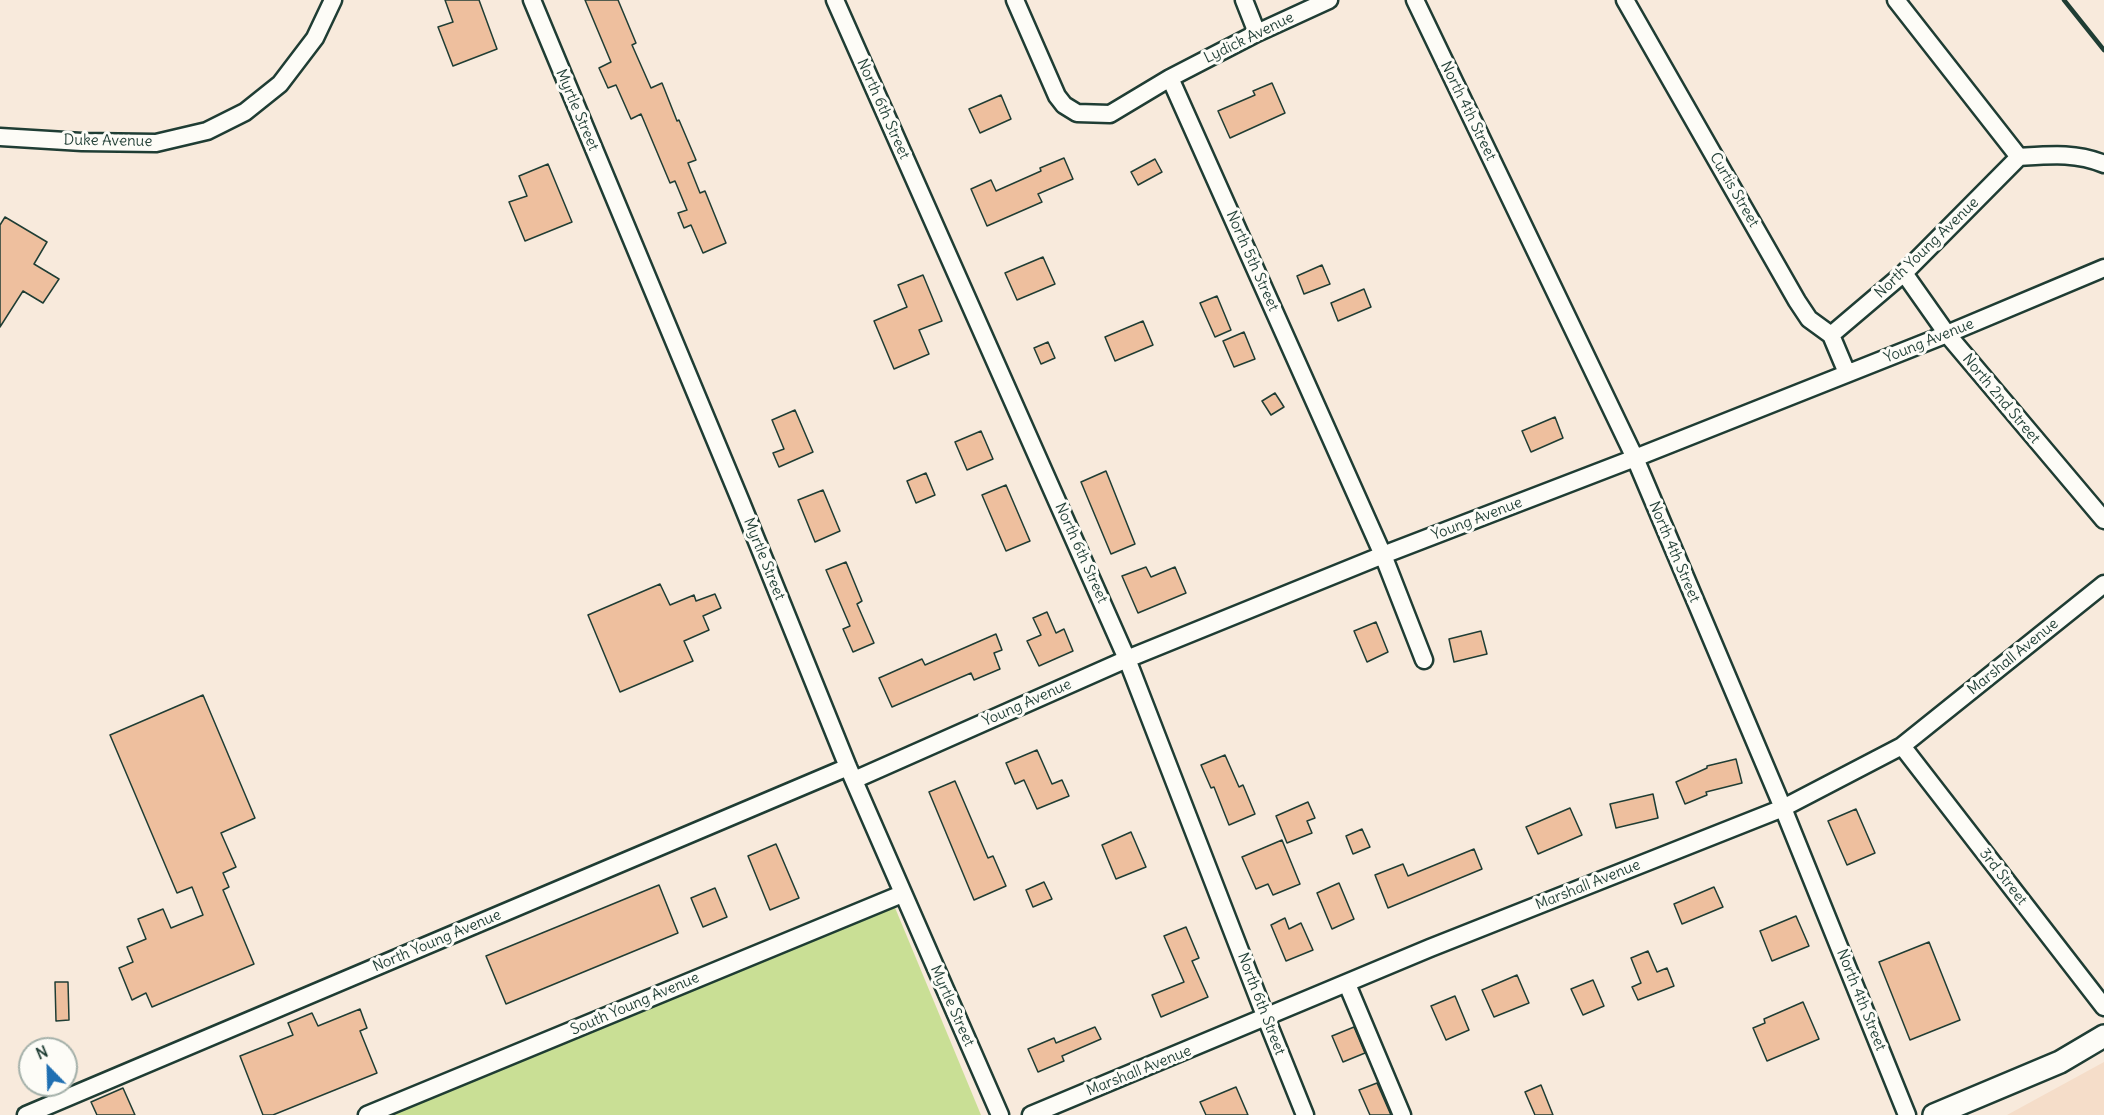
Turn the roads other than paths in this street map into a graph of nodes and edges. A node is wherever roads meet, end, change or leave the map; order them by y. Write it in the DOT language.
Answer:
graph roads {
  1 [pos="333,0"];
  2 [pos="531,0"];
  3 [pos="835,0"];
  4 [pos="1015,0"];
  5 [pos="1244,0"];
  6 [pos="1329,0"];
  7 [pos="1415,0"];
  8 [pos="1625,0"];
  9 [pos="1896,0"];
  10 [pos="1257,33"];
  11 [pos="1170,78"];
  12 [pos="0,137"];
  13 [pos="2019,158"];
  14 [pos="2104,164"];
  15 [pos="2104,268"];
  16 [pos="1904,273"];
  17 [pos="1947,334"];
  18 [pos="1831,335"];
  19 [pos="1847,374"];
  20 [pos="1635,459"];
  21 [pos="2104,520"];
  22 [pos="1383,555"];
  23 [pos="2104,584"];
  24 [pos="1127,659"];
  25 [pos="1424,660"];
  26 [pos="1902,746"];
  27 [pos="851,774"];
  28 [pos="1783,808"];
  29 [pos="902,894"];
  30 [pos="1347,984"];
  31 [pos="2104,1007"];
  32 [pos="1266,1018"];
  33 [pos="2104,1036"];
  34 [pos="26,1115"];
  35 [pos="367,1115"];
  36 [pos="1000,1115"];
  37 [pos="1031,1115"];
  38 [pos="1305,1115"];
  39 [pos="1402,1115"];
  40 [pos="1907,1115"];
  41 [pos="1934,1115"];
  1 -- 12 [label="street, Duke Avenue"];
  2 -- 27 [label="street, Myrtle Street"];
  3 -- 24 [label="street, North 6th Street"];
  4 -- 11 [label="street"];
  5 -- 10 [label="street"];
  6 -- 10 [label="street, Lydick Avenue"];
  7 -- 20 [label="street, North 4th Street"];
  8 -- 18 [label="street, Curtis Street"];
  9 -- 13 [label="street"];
  10 -- 11 [label="street, Lydick Avenue"];
  11 -- 22 [label="street, North 5th Street"];
  13 -- 14 [label="street"];
  13 -- 16 [label="street, North Young Avenue"];
  15 -- 17 [label="street, Young Avenue"];
  16 -- 17 [label="street, North 2nd Street"];
  16 -- 18 [label="street, North Young Avenue"];
  17 -- 19 [label="street, Young Avenue"];
  17 -- 21 [label="street, North 2nd Street"];
  18 -- 19 [label="street, Curtis Street"];
  19 -- 20 [label="street, Young Avenue"];
  20 -- 22 [label="street, Young Avenue"];
  20 -- 28 [label="street, North 4th Street"];
  22 -- 24 [label="street, Young Avenue"];
  22 -- 25 [label="street, North 5th Street"];
  23 -- 26 [label="street, Marshall Avenue"];
  24 -- 27 [label="street, Young Avenue"];
  24 -- 32 [label="street, North 6th Street"];
  26 -- 28 [label="street, Marshall Avenue"];
  26 -- 31 [label="street, 3rd Street"];
  27 -- 29 [label="street, Myrtle Street"];
  27 -- 34 [label="street, North Young Avenue"];
  28 -- 30 [label="street, Marshall Avenue"];
  28 -- 40 [label="street, North 4th Street"];
  29 -- 35 [label="street, South Young Avenue"];
  29 -- 36 [label="street, Myrtle Street"];
  30 -- 32 [label="street, Marshall Avenue"];
  30 -- 39 [label="street"];
  32 -- 37 [label="street, Marshall Avenue"];
  32 -- 38 [label="street, North 6th Street"];
  33 -- 41 [label="main road"];
}
